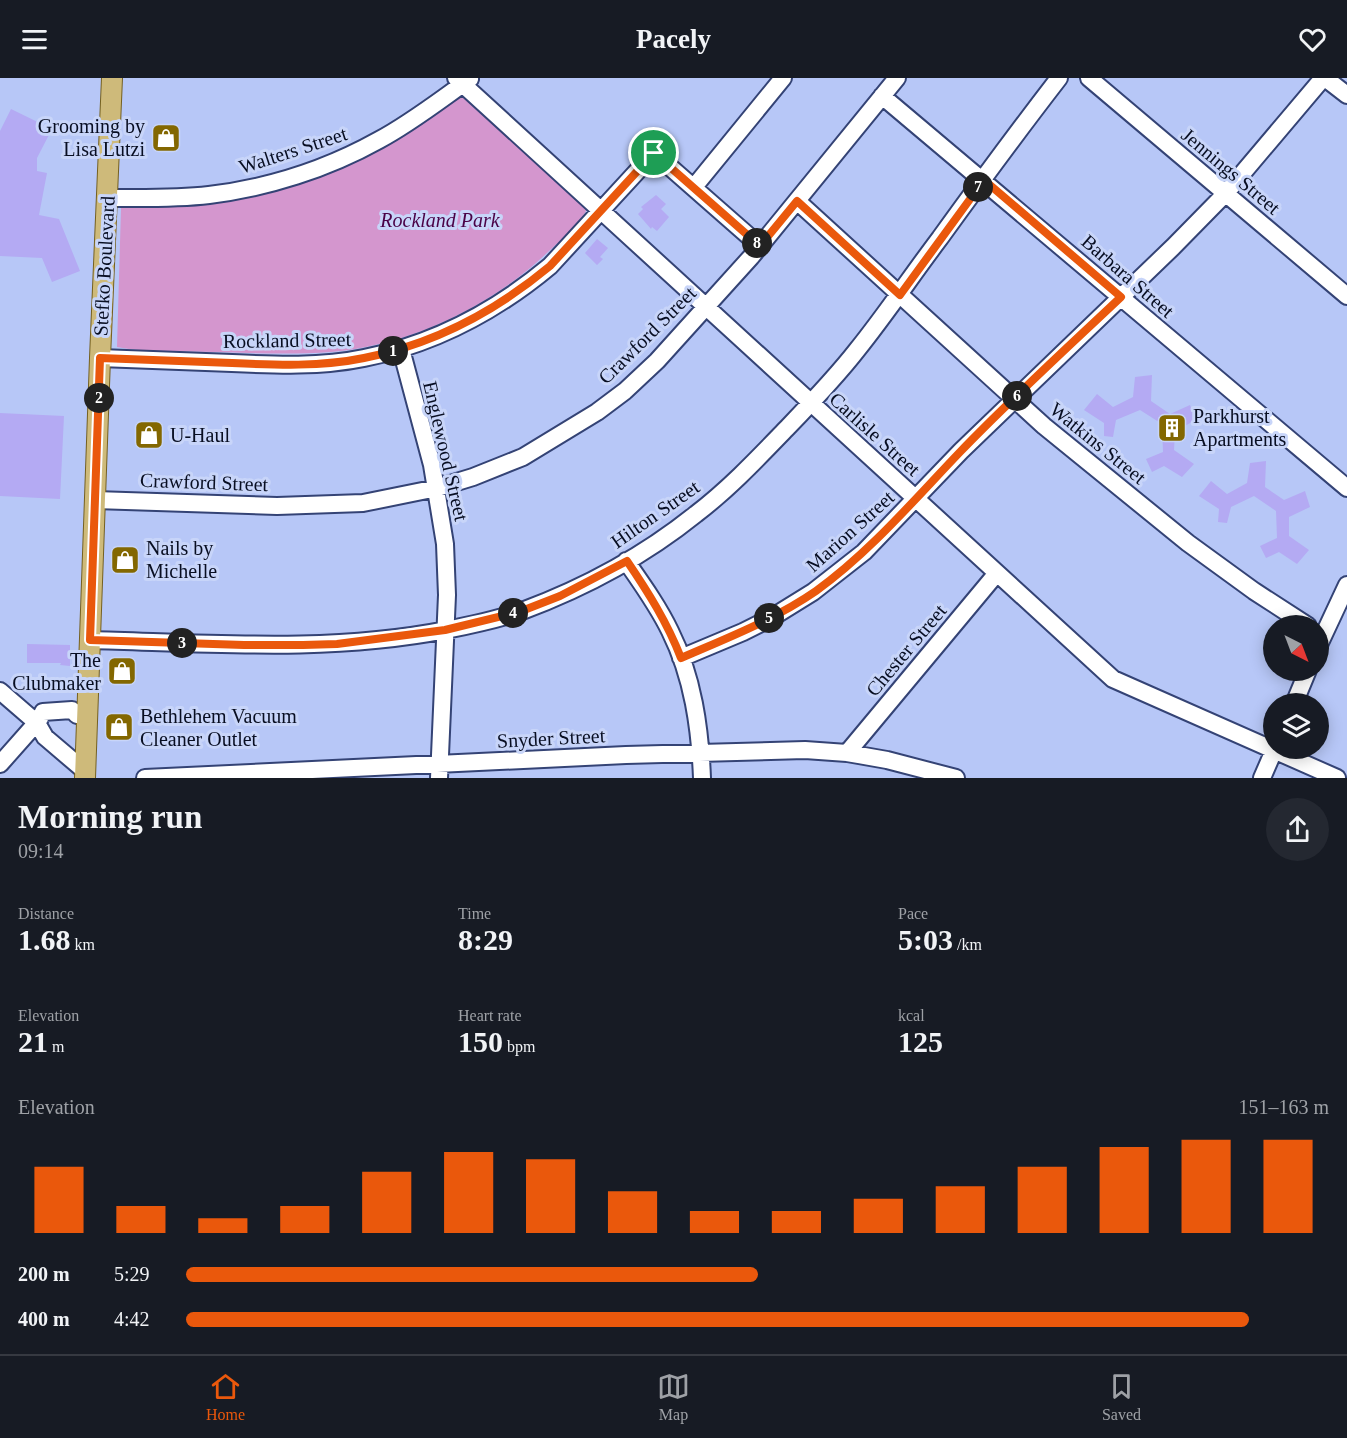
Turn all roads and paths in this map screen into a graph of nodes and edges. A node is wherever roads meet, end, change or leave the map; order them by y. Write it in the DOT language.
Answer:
graph roads {
  1 [pos="112,78"];
  2 [pos="783,78"];
  3 [pos="897,78"];
  4 [pos="1059,78"];
  5 [pos="1089,78"];
  6 [pos="1324,78"];
  7 [pos="463,80"];
  8 [pos="1347,95"];
  9 [pos="882,96"];
  10 [pos="984,180"];
  11 [pos="694,187"];
  12 [pos="1225,194"];
  13 [pos="108,198"];
  14 [pos="797,201"];
  15 [pos="602,211"];
  16 [pos="760,246"];
  17 [pos="900,295"];
  18 [pos="1347,296"];
  19 [pos="1121,297"];
  20 [pos="706,307"];
  21 [pos="401,349"];
  22 [pos="100,358"];
  23 [pos="1014,399"];
  24 [pos="811,403"];
  25 [pos="437,488"];
  26 [pos="1347,488"];
  27 [pos="916,499"];
  28 [pos="95,500"];
  29 [pos="627,561"];
  30 [pos="997,573"];
  31 [pos="1347,585"];
  32 [pos="1291,615"];
  33 [pos="1329,620"];
  34 [pos="445,630"];
  35 [pos="90,640"];
  36 [pos="681,658"];
  37 [pos="0,691"];
  38 [pos="82,716"];
  39 [pos="38,721"];
  40 [pos="1263,744"];
  41 [pos="701,752"];
  42 [pos="847,753"];
  43 [pos="1270,759"];
  44 [pos="1296,759"];
  45 [pos="0,764"];
  46 [pos="440,771"];
  47 [pos="85,775"];
  48 [pos="145,778"];
  49 [pos="702,778"];
  50 [pos="956,778"];
  51 [pos="1262,778"];
  52 [pos="1337,778"];
  1 -- 13 [label="main road, Stefko Boulevard"];
  2 -- 11 [label="street"];
  3 -- 9 [label="street, Crawford Street"];
  4 -- 10 [label="street, Hilton Street"];
  5 -- 12 [label="street, Jennings Street"];
  6 -- 8 [label="street"];
  6 -- 12 [label="street, Marion Street"];
  7 -- 13 [label="street, Walters Street"];
  7 -- 15 [label="street, Carlisle Street"];
  9 -- 10 [label="street, Barbara Street"];
  9 -- 14 [label="street, Crawford Street"];
  10 -- 17 [label="street, Hilton Street"];
  10 -- 19 [label="street, Barbara Street"];
  11 -- 15 [label="street, Rockland Street"];
  11 -- 16 [label="street"];
  12 -- 18 [label="street, Jennings Street"];
  12 -- 19 [label="street, Marion Street"];
  13 -- 22 [label="main road, Stefko Boulevard"];
  14 -- 16 [label="street, Crawford Street"];
  14 -- 17 [label="street, Watkins Street"];
  15 -- 20 [label="street, Carlisle Street"];
  15 -- 21 [label="street, Rockland Street"];
  16 -- 20 [label="street, Crawford Street"];
  17 -- 23 [label="street, Watkins Street"];
  17 -- 24 [label="street, Hilton Street"];
  19 -- 23 [label="street, Marion Street"];
  19 -- 26 [label="street, Barbara Street"];
  20 -- 24 [label="street, Carlisle Street"];
  20 -- 25 [label="street, Crawford Street"];
  21 -- 22 [label="street, Rockland Street"];
  21 -- 25 [label="street, Englewood Street"];
  22 -- 28 [label="main road, Stefko Boulevard"];
  23 -- 27 [label="street, Marion Street"];
  23 -- 32 [label="street, Watkins Street"];
  24 -- 27 [label="street, Carlisle Street"];
  24 -- 29 [label="street, Hilton Street"];
  25 -- 28 [label="street, Crawford Street"];
  25 -- 34 [label="street, Englewood Street"];
  27 -- 30 [label="street, Carlisle Street"];
  27 -- 36 [label="street, Marion Street"];
  28 -- 35 [label="main road, Stefko Boulevard"];
  29 -- 34 [label="street, Hilton Street"];
  29 -- 36 [label="street"];
  30 -- 40 [label="street, Carlisle Street"];
  30 -- 42 [label="street, Chester Street"];
  31 -- 33 [label="street"];
  34 -- 35 [label="street, Hilton Street"];
  34 -- 46 [label="street, Englewood Street"];
  35 -- 38 [label="main road, Stefko Boulevard"];
  36 -- 41 [label="street"];
  37 -- 39 [label="street"];
  38 -- 39 [label="street"];
  38 -- 47 [label="main road, Stefko Boulevard"];
  39 -- 45 [label="street"];
  39 -- 47 [label="street"];
  41 -- 42 [label="street, Snyder Street"];
  41 -- 46 [label="street, Snyder Street"];
  41 -- 49 [label="street"];
  42 -- 50 [label="street, Snyder Street"];
  43 -- 51 [label="street"];
  44 -- 52 [label="street, Carlisle Street"];
  46 -- 48 [label="street, Snyder Street"];
}
